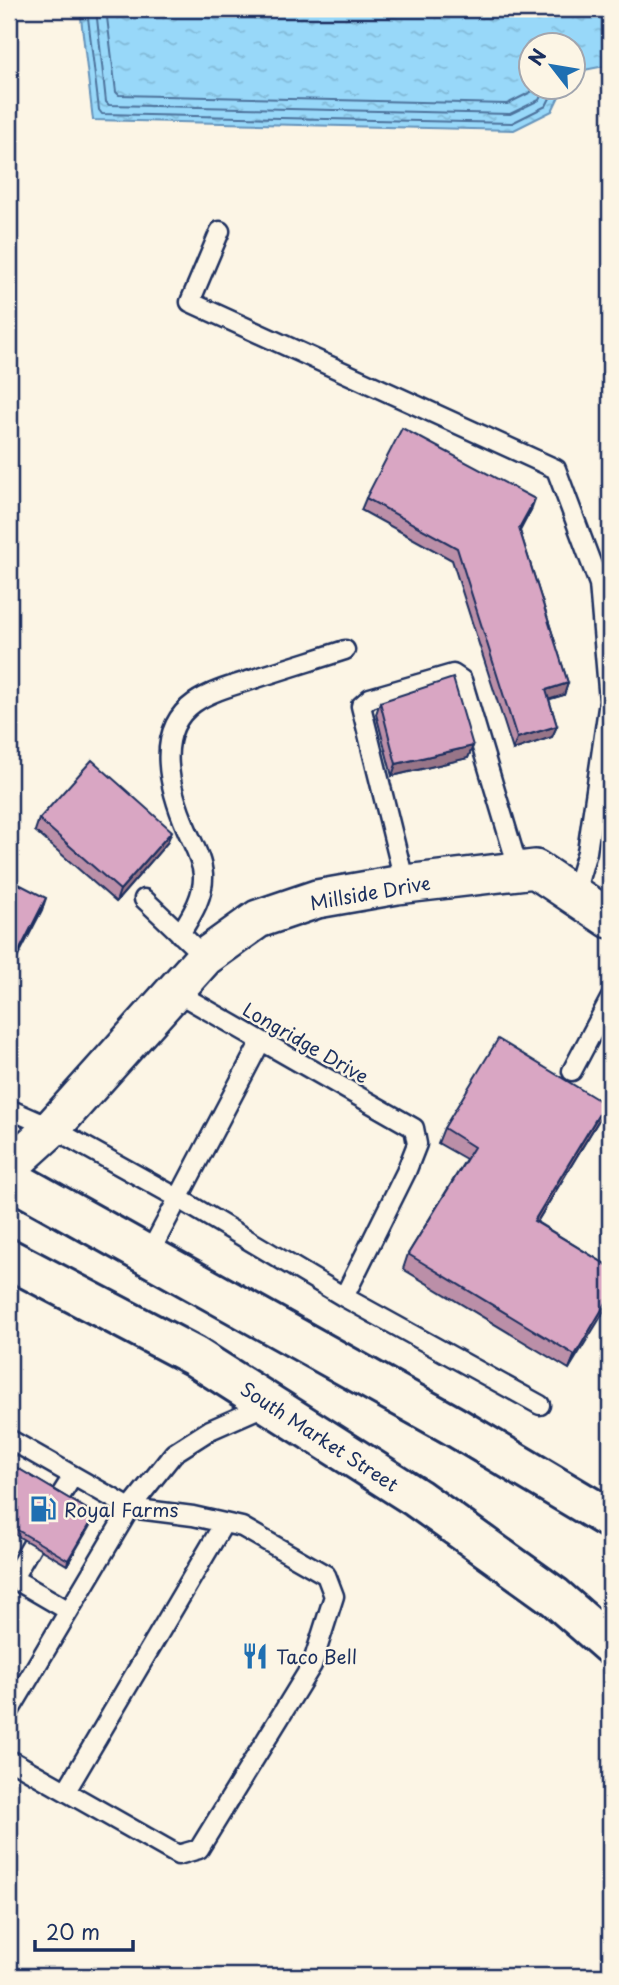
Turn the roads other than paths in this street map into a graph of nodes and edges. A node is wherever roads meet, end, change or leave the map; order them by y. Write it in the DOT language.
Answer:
graph roads {
  1 [pos="220,231"];
  2 [pos="605,585"];
  3 [pos="345,650"];
  4 [pos="519,871"];
  5 [pos="405,884"];
  6 [pos="574,896"];
  7 [pos="144,898"];
  8 [pos="610,919"];
  9 [pos="193,946"];
  10 [pos="176,992"];
  11 [pos="610,999"];
  12 [pos="261,1041"];
  13 [pos="572,1071"];
  14 [pos="9,1108"];
  15 [pos="52,1128"];
  16 [pos="9,1167"];
  17 [pos="9,1178"];
  18 [pos="178,1198"];
  19 [pos="148,1256"];
  20 [pos="9,1259"];
  21 [pos="344,1297"];
  22 [pos="269,1404"];
  23 [pos="540,1405"];
  24 [pos="9,1439"];
  25 [pos="73,1476"];
  26 [pos="59,1499"];
  27 [pos="130,1508"];
  28 [pos="610,1519"];
  29 [pos="224,1523"];
  30 [pos="32,1545"];
  31 [pos="11,1577"];
  32 [pos="69,1611"];
  33 [pos="610,1645"];
  34 [pos="9,1712"];
  35 [pos="9,1761"];
  36 [pos="66,1791"];
  1 -- 2 [label="lane"];
  2 -- 6 [label="lane"];
  3 -- 9 [label="lane"];
  4 -- 5 [label="street, Millside Drive"];
  4 -- 5 [label="lane"];
  4 -- 6 [label="street, Millside Drive"];
  5 -- 9 [label="street, Millside Drive"];
  6 -- 8 [label="street, Millside Drive"];
  7 -- 9 [label="lane"];
  9 -- 10 [label="street, Millside Drive"];
  10 -- 12 [label="lane, Longridge Drive"];
  10 -- 15 [label="street, Millside Drive"];
  11 -- 13 [label="lane"];
  12 -- 18 [label="lane"];
  12 -- 21 [label="lane, Longridge Drive"];
  14 -- 15 [label="lane"];
  15 -- 16 [label="street, Millside Drive"];
  15 -- 18 [label="lane"];
  17 -- 19 [label="main road"];
  18 -- 19 [label="lane"];
  18 -- 21 [label="lane"];
  19 -- 28 [label="main road"];
  20 -- 22 [label="main road, South Market Street"];
  21 -- 23 [label="lane"];
  22 -- 27 [label="lane"];
  22 -- 33 [label="main road, South Market Street"];
  24 -- 25 [label="lane"];
  25 -- 26 [label="lane"];
  25 -- 27 [label="lane"];
  27 -- 29 [label="lane"];
  27 -- 32 [label="lane"];
  29 -- 36 [label="lane"];
  29 -- 36 [label="lane"];
  30 -- 31 [label="lane"];
  31 -- 32 [label="lane"];
  32 -- 34 [label="lane"];
  35 -- 36 [label="lane"];
}
